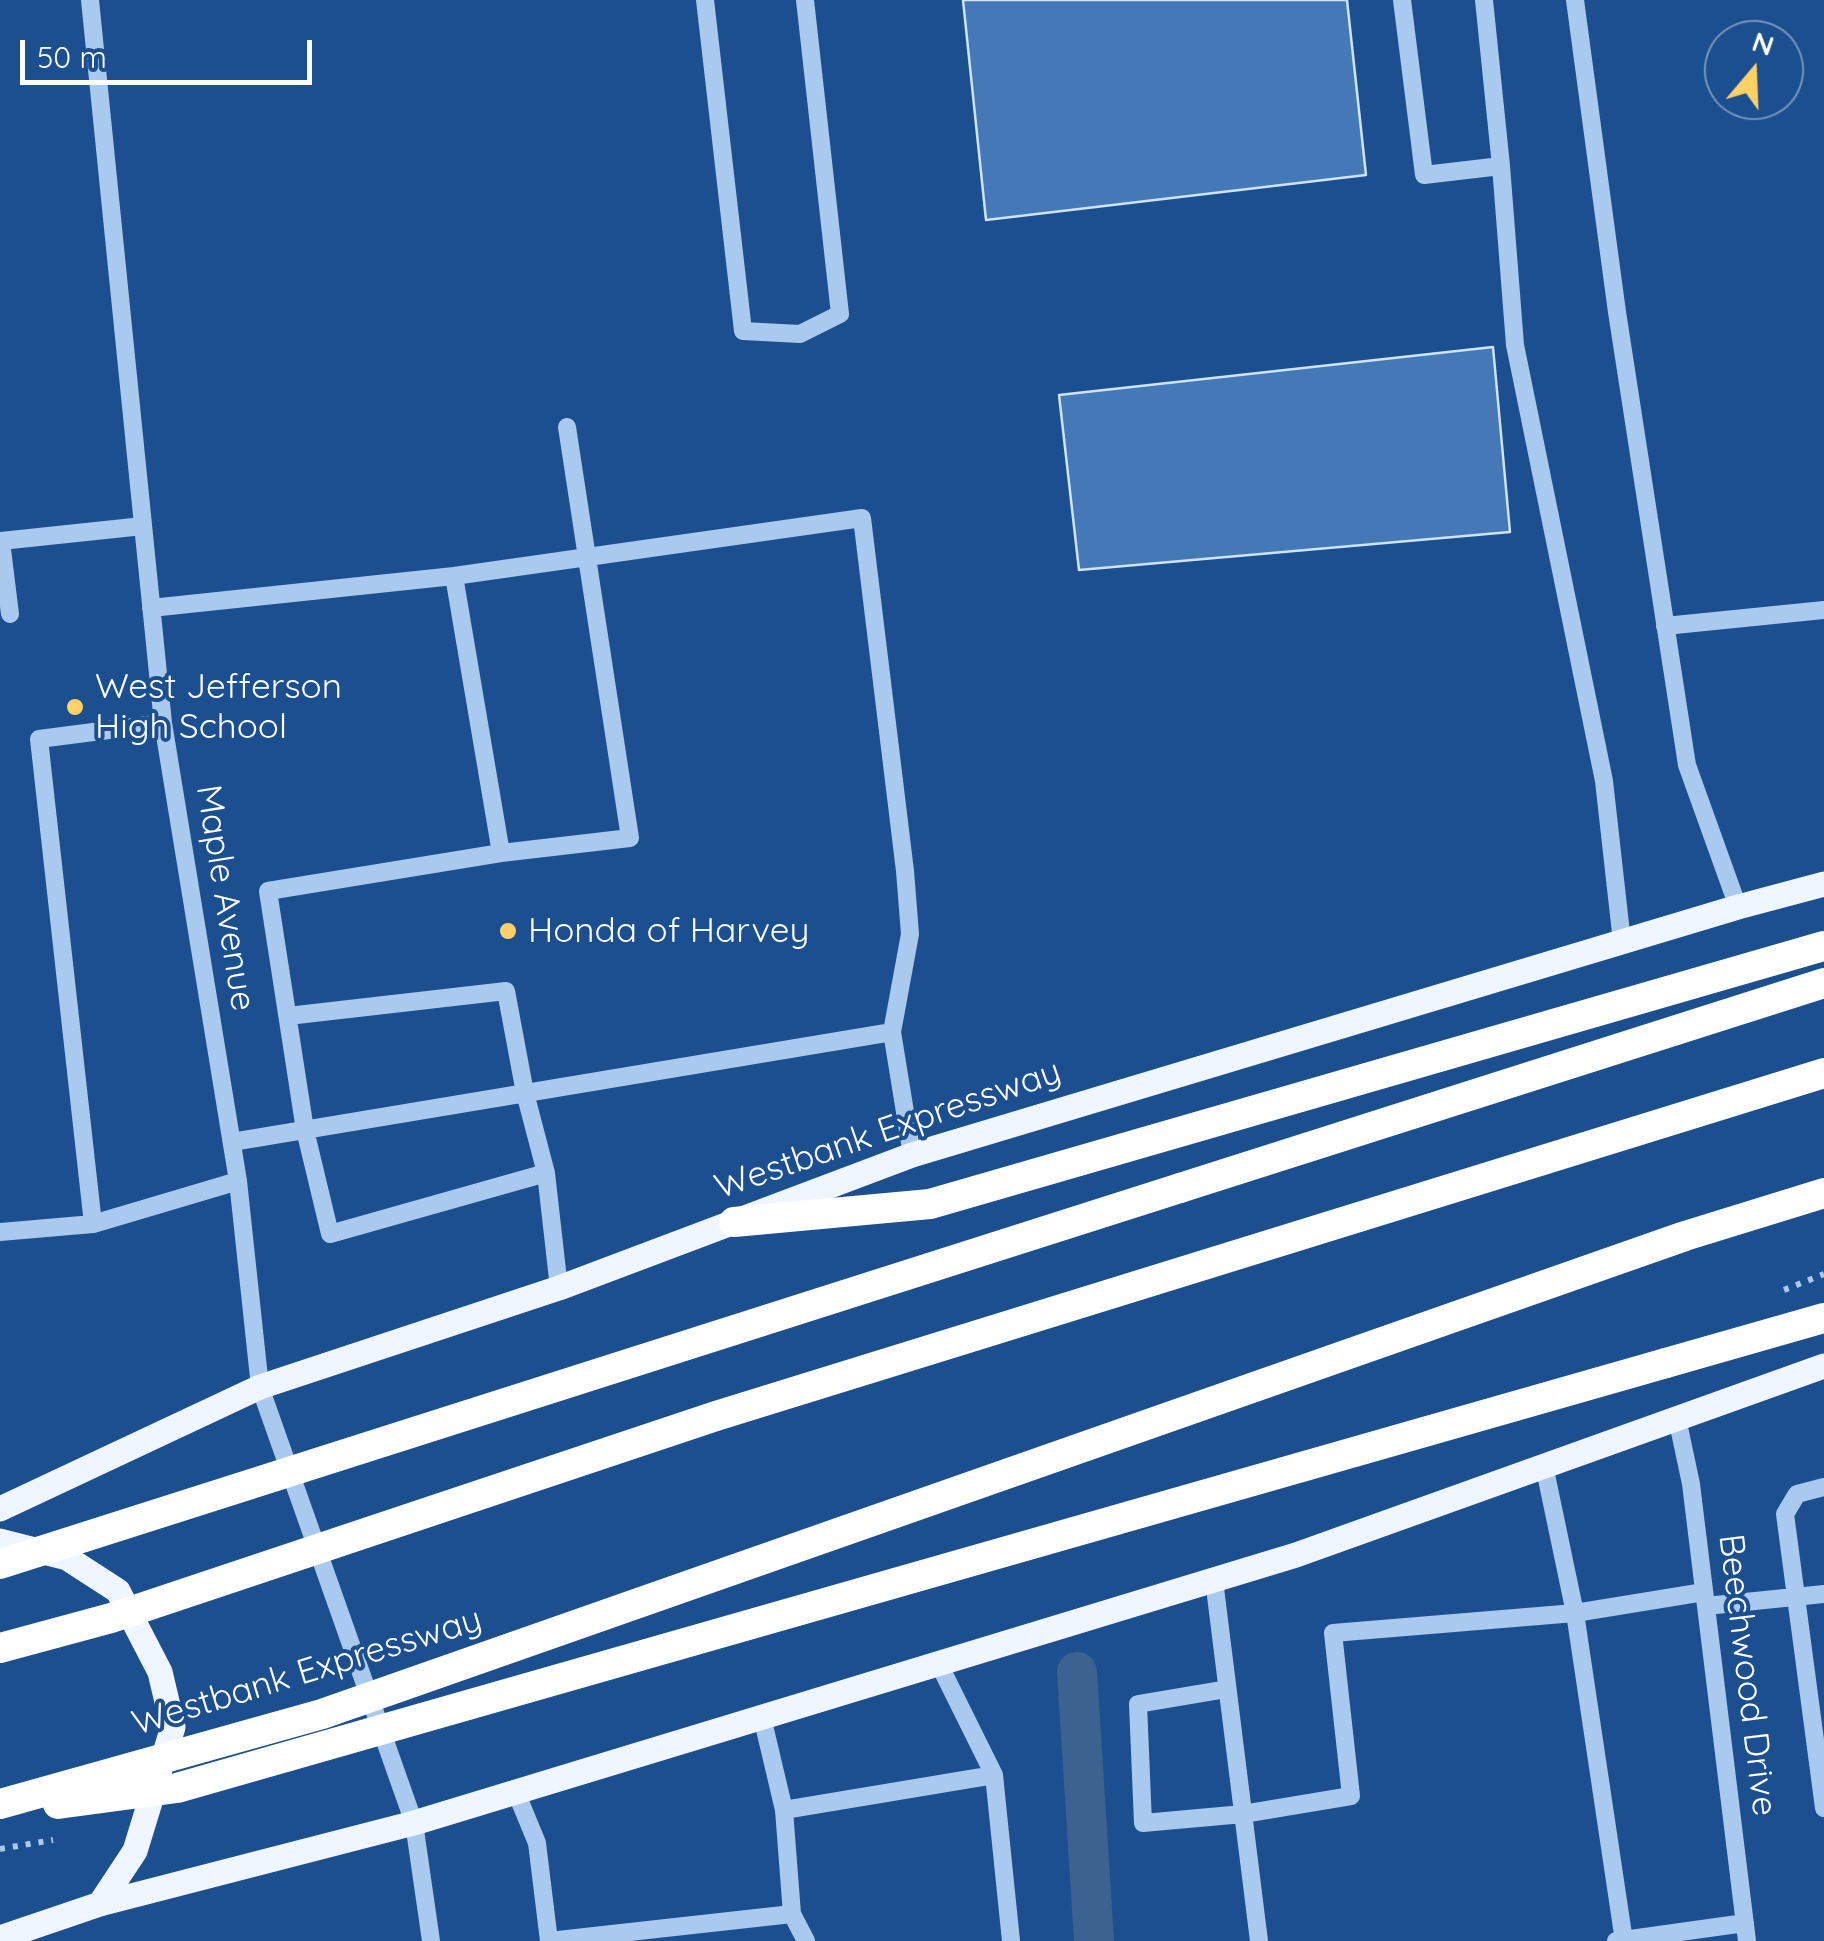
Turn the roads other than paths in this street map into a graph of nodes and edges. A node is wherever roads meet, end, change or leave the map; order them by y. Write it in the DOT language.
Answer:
graph roads {
  1 [pos="90,0"];
  2 [pos="704,0"];
  3 [pos="805,0"];
  4 [pos="1402,0"];
  5 [pos="1484,0"];
  6 [pos="1575,0"];
  7 [pos="1501,166"];
  8 [pos="567,427"];
  9 [pos="143,526"];
  10 [pos="0,541"];
  11 [pos="589,558"];
  12 [pos="454,576"];
  13 [pos="151,608"];
  14 [pos="1824,610"];
  15 [pos="10,614"];
  16 [pos="1666,626"];
  17 [pos="163,723"];
  18 [pos="500,853"];
  19 [pos="1824,884"];
  20 [pos="1738,906"];
  21 [pos="1622,942"];
  22 [pos="1824,946"];
  23 [pos="1824,982"];
  24 [pos="288,1016"];
  25 [pos="892,1032"];
  26 [pos="1824,1073"];
  27 [pos="526,1093"];
  28 [pos="304,1130"];
  29 [pos="232,1142"];
  30 [pos="912,1155"];
  31 [pos="546,1173"];
  32 [pos="238,1181"];
  33 [pos="1824,1193"];
  34 [pos="734,1222"];
  35 [pos="93,1224"];
  36 [pos="0,1232"];
  37 [pos="559,1288"];
  38 [pos="1824,1318"];
  39 [pos="1824,1366"];
  40 [pos="260,1387"];
  41 [pos="1676,1418"];
  42 [pos="1544,1465"];
  43 [pos="1824,1488"];
  44 [pos="0,1510"];
  45 [pos="0,1541"];
  46 [pos="0,1564"];
  47 [pos="1214,1580"];
  48 [pos="1824,1594"];
  49 [pos="1796,1598"];
  50 [pos="1705,1599"];
  51 [pos="1575,1614"];
  52 [pos="0,1648"];
  53 [pos="939,1664"];
  54 [pos="1227,1689"];
  55 [pos="762,1717"];
  56 [pos="994,1775"];
  57 [pos="516,1792"];
  58 [pos="0,1807"];
  59 [pos="1824,1808"];
  60 [pos="784,1810"];
  61 [pos="1243,1814"];
  62 [pos="414,1823"];
  63 [pos="100,1904"];
  64 [pos="792,1914"];
  65 [pos="1746,1932"];
  66 [pos="0,1938"];
  67 [pos="1624,1940"];
  68 [pos="431,1941"];
  69 [pos="549,1941"];
  70 [pos="806,1941"];
  71 [pos="1011,1941"];
  72 [pos="1258,1941"];
  73 [pos="1616,1941"];
  1 -- 9 [label="street, Maple Avenue"];
  2 -- 3 [label="street"];
  4 -- 7 [label="street"];
  5 -- 7 [label="street"];
  6 -- 16 [label="street"];
  7 -- 21 [label="street"];
  8 -- 11 [label="street"];
  9 -- 10 [label="street"];
  9 -- 13 [label="street, Maple Avenue"];
  10 -- 15 [label="street"];
  11 -- 12 [label="street"];
  11 -- 18 [label="street"];
  11 -- 25 [label="street"];
  12 -- 13 [label="street"];
  12 -- 18 [label="street"];
  13 -- 17 [label="street, Maple Avenue"];
  14 -- 16 [label="street"];
  16 -- 20 [label="street"];
  17 -- 29 [label="street, Maple Avenue"];
  17 -- 35 [label="street"];
  18 -- 24 [label="street"];
  19 -- 20 [label="main road, Westbank Expressway"];
  20 -- 21 [label="main road, Westbank Expressway"];
  21 -- 30 [label="main road, Westbank Expressway"];
  22 -- 34 [label="highway"];
  23 -- 46 [label="highway, bridge"];
  24 -- 27 [label="street"];
  24 -- 28 [label="street"];
  25 -- 27 [label="street"];
  25 -- 30 [label="street"];
  26 -- 52 [label="highway, bridge"];
  27 -- 28 [label="street"];
  27 -- 31 [label="street"];
  28 -- 29 [label="street"];
  28 -- 31 [label="street"];
  29 -- 32 [label="street, Maple Avenue"];
  30 -- 34 [label="main road, Westbank Expressway"];
  31 -- 37 [label="street"];
  32 -- 35 [label="street"];
  32 -- 40 [label="street, Maple Avenue"];
  33 -- 58 [label="highway, Westbank Expressway, bridge"];
  34 -- 37 [label="main road, Westbank Expressway"];
  35 -- 36 [label="street"];
  37 -- 40 [label="main road, Westbank Expressway"];
  38 -- 58 [label="highway, bridge"];
  39 -- 41 [label="main road"];
  40 -- 44 [label="main road, Westbank Expressway"];
  40 -- 62 [label="street, Maple Avenue"];
  41 -- 42 [label="main road"];
  41 -- 50 [label="street, Beechwood Drive"];
  42 -- 47 [label="main road"];
  42 -- 51 [label="street"];
  43 -- 49 [label="street"];
  45 -- 63 [label="main road"];
  47 -- 53 [label="main road"];
  47 -- 54 [label="street"];
  48 -- 49 [label="street"];
  49 -- 50 [label="street"];
  49 -- 59 [label="street"];
  50 -- 51 [label="street"];
  50 -- 65 [label="street, Beechwood Drive"];
  51 -- 61 [label="street"];
  51 -- 67 [label="street"];
  53 -- 55 [label="main road"];
  53 -- 56 [label="street"];
  54 -- 61 [label="street"];
  54 -- 61 [label="street"];
  55 -- 57 [label="main road"];
  55 -- 60 [label="street"];
  56 -- 60 [label="street"];
  56 -- 71 [label="street"];
  57 -- 62 [label="main road"];
  57 -- 69 [label="street"];
  60 -- 64 [label="street"];
  61 -- 72 [label="street"];
  62 -- 63 [label="main road"];
  62 -- 68 [label="street, Maple Avenue"];
  63 -- 66 [label="main road"];
  64 -- 69 [label="street"];
  64 -- 70 [label="street"];
  65 -- 67 [label="street"];
  67 -- 73 [label="street"];
}
